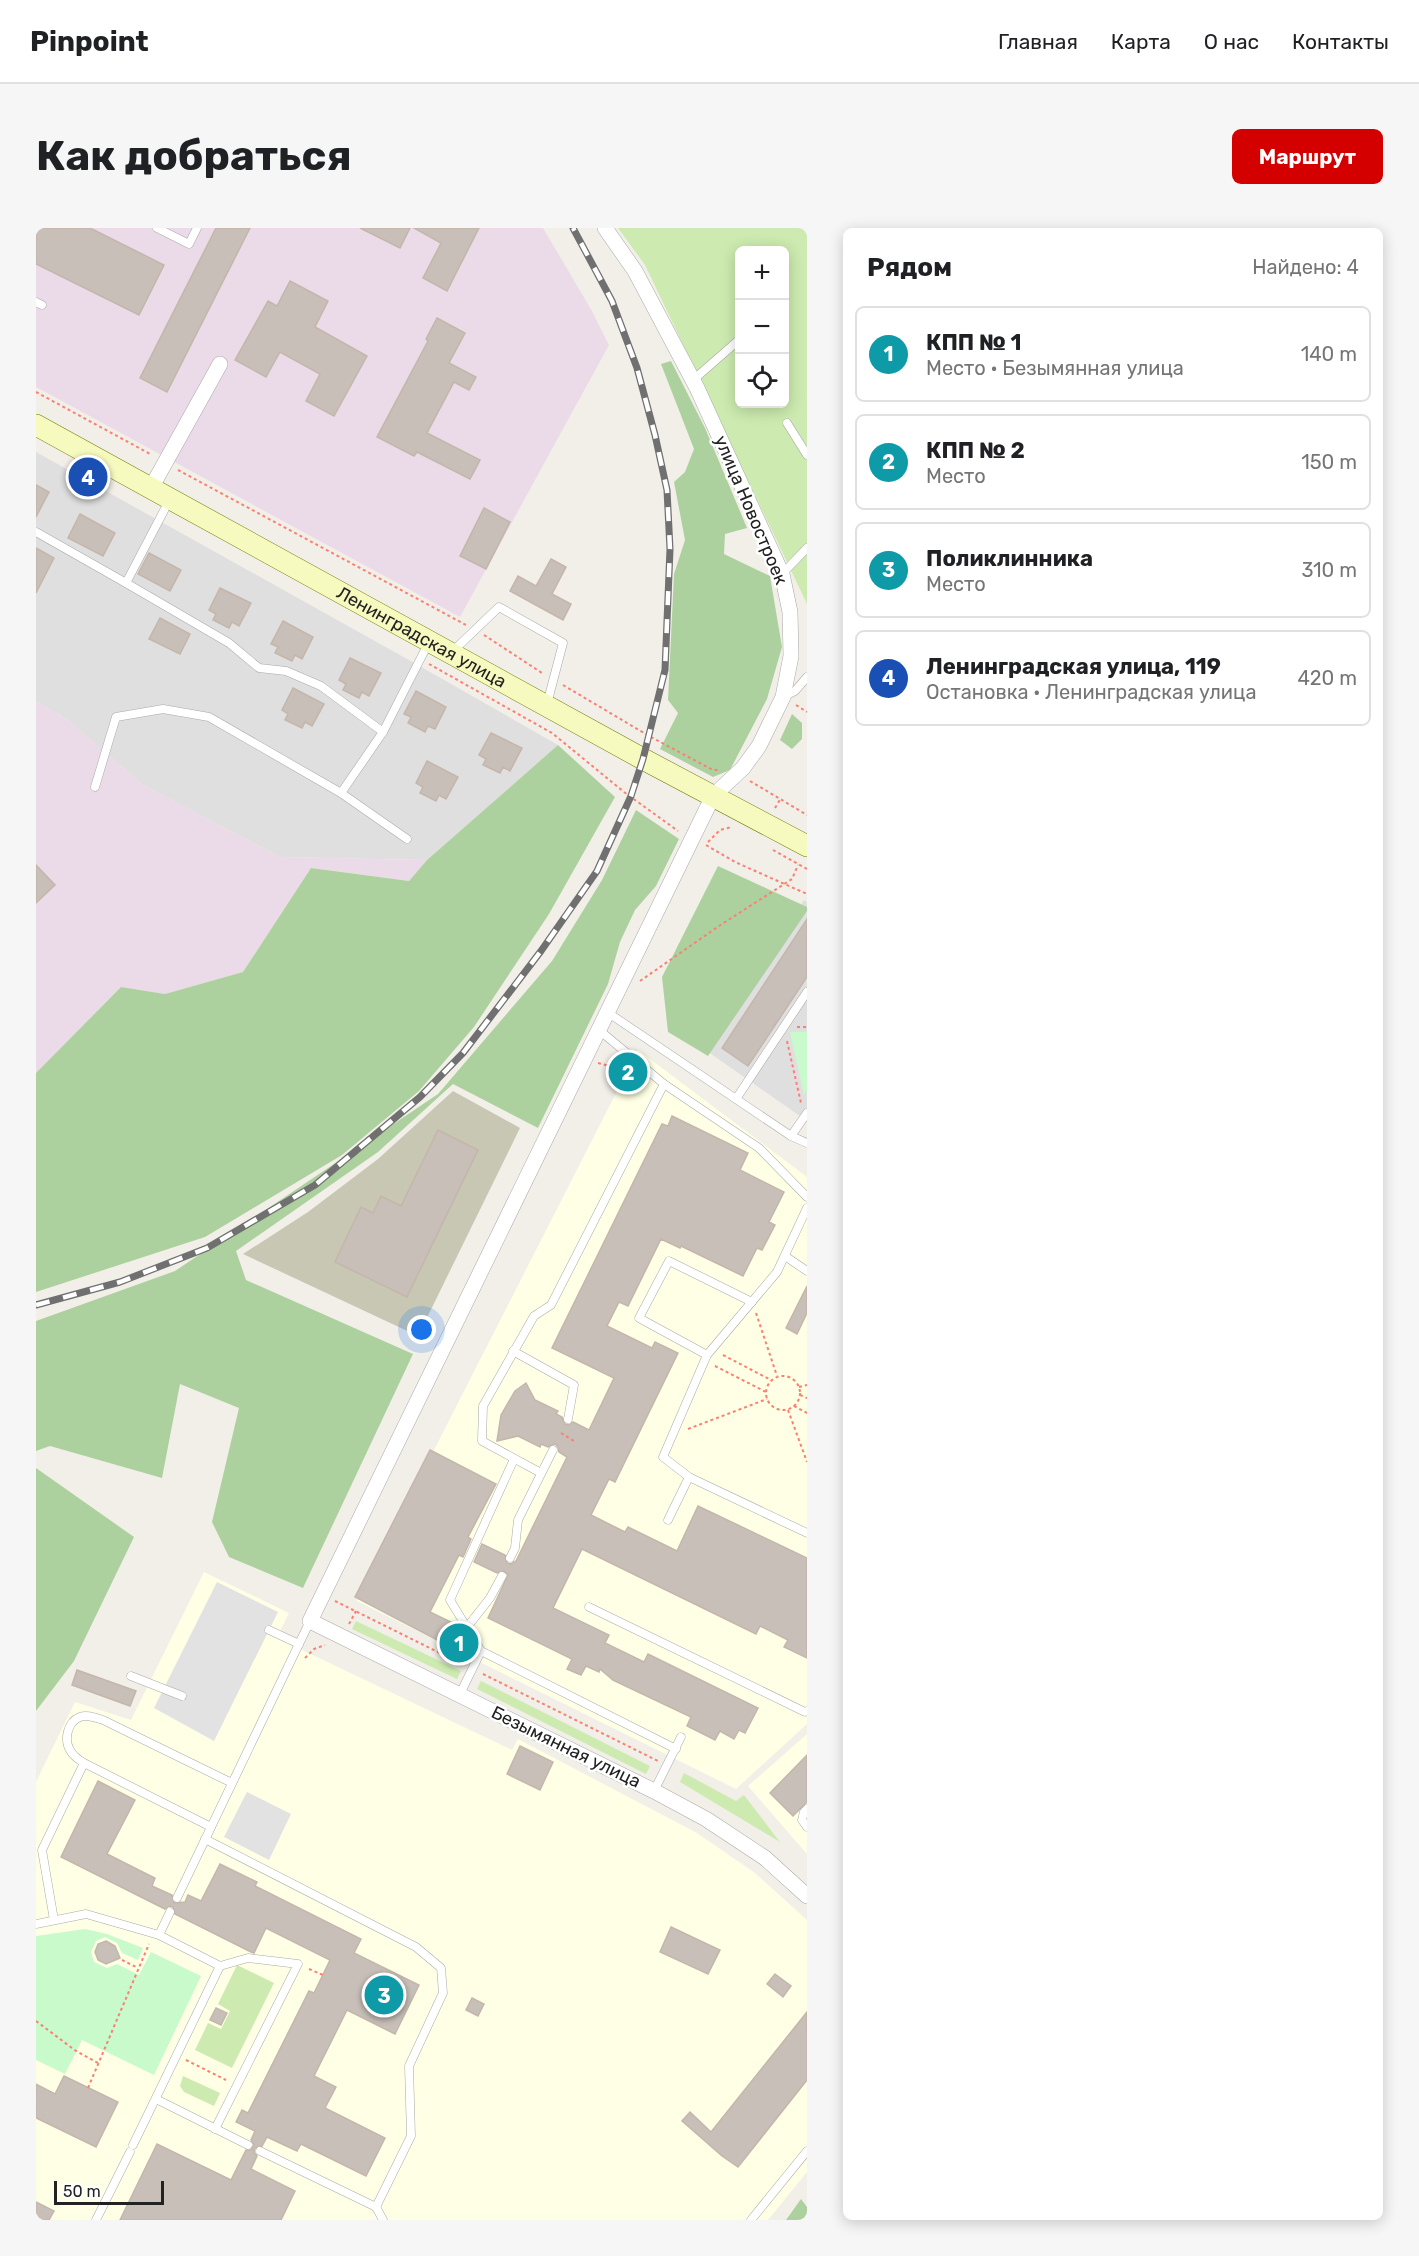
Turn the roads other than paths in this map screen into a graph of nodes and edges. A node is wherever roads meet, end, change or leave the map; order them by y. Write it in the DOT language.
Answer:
graph roads {
  1 [pos="157,228"];
  2 [pos="197,228"];
  3 [pos="605,228"];
  4 [pos="735,343"];
  5 [pos="220,364"];
  6 [pos="693,380"];
  7 [pos="787,423"];
  8 [pos="36,425"];
  9 [pos="807,455"];
  10 [pos="151,488"];
  11 [pos="171,498"];
  12 [pos="36,532"];
  13 [pos="807,548"];
  14 [pos="782,574"];
  15 [pos="126,583"];
  16 [pos="424,650"];
  17 [pos="450,653"];
  18 [pos="807,677"];
  19 [pos="783,697"];
  20 [pos="547,706"];
  21 [pos="382,732"];
  22 [pos="95,787"];
  23 [pos="340,793"];
  24 [pos="713,796"];
  25 [pos="407,839"];
  26 [pos="803,856"];
  27 [pos="807,992"];
  28 [pos="607,1012"];
  29 [pos="599,1030"];
  30 [pos="664,1084"];
  31 [pos="736,1099"];
  32 [pos="806,1115"];
  33 [pos="791,1136"];
  34 [pos="807,1143"];
  35 [pos="807,1197"];
  36 [pos="807,1208"];
  37 [pos="785,1256"];
  38 [pos="807,1271"];
  39 [pos="752,1302"];
  40 [pos="513,1351"];
  41 [pos="708,1355"];
  42 [pos="568,1419"];
  43 [pos="553,1450"];
  44 [pos="514,1459"];
  45 [pos="541,1473"];
  46 [pos="689,1477"];
  47 [pos="668,1520"];
  48 [pos="807,1533"];
  49 [pos="510,1558"];
  50 [pos="502,1576"];
  51 [pos="589,1607"];
  52 [pos="310,1621"];
  53 [pos="468,1626"];
  54 [pos="269,1630"];
  55 [pos="299,1644"];
  56 [pos="481,1651"];
  57 [pos="131,1676"];
  58 [pos="460,1694"];
  59 [pos="182,1696"];
  60 [pos="807,1711"];
  61 [pos="681,1737"];
  62 [pos="676,1749"];
  63 [pos="84,1763"];
  64 [pos="232,1783"];
  65 [pos="654,1791"];
  66 [pos="807,1809"];
  67 [pos="211,1827"];
  68 [pos="807,1827"];
  69 [pos="205,1839"];
  70 [pos="807,1896"];
  71 [pos="177,1898"];
  72 [pos="170,1912"];
  73 [pos="54,1920"];
  74 [pos="36,1924"];
  75 [pos="156,1934"];
  76 [pos="220,1966"];
  77 [pos="156,2099"];
  78 [pos="215,2129"];
  79 [pos="248,2145"];
  80 [pos="260,2151"];
  81 [pos="807,2151"];
  82 [pos="375,2207"];
  83 [pos="96,2220"];
  84 [pos="383,2220"];
  85 [pos="751,2220"];
  1 -- 2 [label="lane"];
  3 -- 6 [label="street, улица Новостроек"];
  4 -- 6 [label="lane"];
  5 -- 10 [label="street"];
  6 -- 14 [label="street, улица Новостроек"];
  7 -- 9 [label="lane"];
  8 -- 10 [label="main road, Ленинградская улица"];
  10 -- 11 [label="main road, Ленинградская улица"];
  11 -- 15 [label="lane"];
  11 -- 16 [label="main road, Ленинградская улица"];
  12 -- 15 [label="lane"];
  13 -- 14 [label="lane"];
  14 -- 19 [label="street, улица Новостроек"];
  15 -- 21 [label="lane"];
  16 -- 17 [label="main road, Ленинградская улица"];
  16 -- 21 [label="lane"];
  17 -- 20 [label="main road, Ленинградская улица"];
  17 -- 20 [label="lane"];
  18 -- 19 [label="lane"];
  19 -- 24 [label="street, улица Новостроек"];
  20 -- 24 [label="main road, Ленинградская улица"];
  21 -- 23 [label="lane"];
  22 -- 23 [label="lane"];
  23 -- 25 [label="lane"];
  24 -- 26 [label="main road, Ленинградская улица"];
  24 -- 28 [label="street"];
  27 -- 31 [label="lane"];
  28 -- 29 [label="street"];
  28 -- 31 [label="lane"];
  29 -- 30 [label="lane"];
  29 -- 52 [label="street"];
  30 -- 35 [label="lane"];
  30 -- 40 [label="lane"];
  31 -- 33 [label="lane"];
  32 -- 33 [label="lane"];
  33 -- 34 [label="lane"];
  36 -- 37 [label="lane"];
  37 -- 38 [label="lane"];
  37 -- 39 [label="lane"];
  39 -- 41 [label="lane"];
  39 -- 41 [label="lane"];
  40 -- 42 [label="lane"];
  40 -- 44 [label="lane"];
  41 -- 46 [label="lane"];
  43 -- 45 [label="lane"];
  44 -- 45 [label="lane"];
  44 -- 53 [label="lane"];
  45 -- 49 [label="lane"];
  46 -- 47 [label="lane"];
  46 -- 48 [label="lane"];
  50 -- 53 [label="lane"];
  51 -- 60 [label="lane"];
  52 -- 55 [label="lane"];
  52 -- 58 [label="street, Безымянная улица"];
  53 -- 56 [label="lane"];
  54 -- 55 [label="lane"];
  55 -- 64 [label="lane"];
  56 -- 58 [label="lane"];
  56 -- 62 [label="lane"];
  57 -- 59 [label="lane"];
  58 -- 65 [label="street, Безымянная улица"];
  61 -- 62 [label="lane"];
  62 -- 65 [label="lane"];
  63 -- 64 [label="lane"];
  63 -- 67 [label="lane"];
  63 -- 73 [label="lane"];
  64 -- 67 [label="lane"];
  65 -- 70 [label="street, Безымянная улица"];
  66 -- 68 [label="lane"];
  67 -- 69 [label="lane"];
  69 -- 71 [label="lane"];
  69 -- 82 [label="lane"];
  72 -- 75 [label="lane"];
  73 -- 74 [label="lane"];
  73 -- 75 [label="lane"];
  75 -- 76 [label="lane"];
  76 -- 77 [label="lane"];
  76 -- 78 [label="lane"];
  77 -- 78 [label="lane"];
  77 -- 83 [label="lane"];
  78 -- 79 [label="lane"];
  80 -- 82 [label="lane"];
  81 -- 85 [label="lane"];
  82 -- 84 [label="lane"];
}
